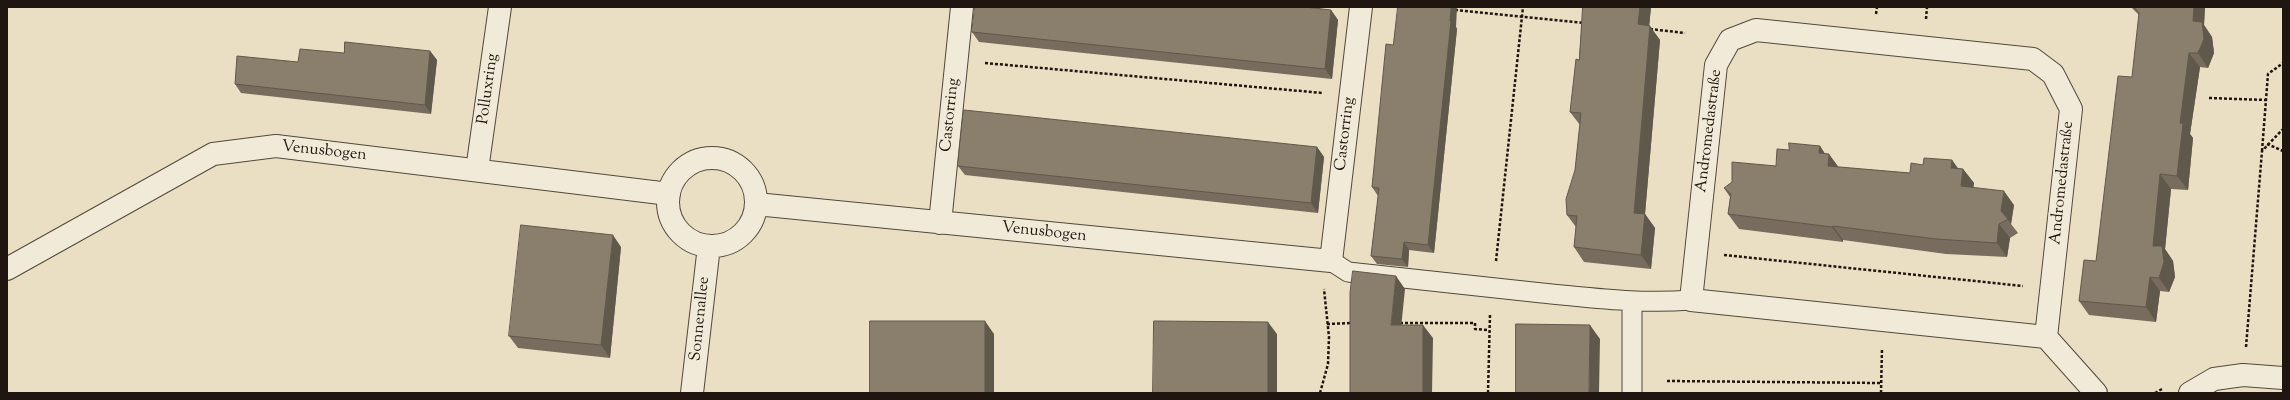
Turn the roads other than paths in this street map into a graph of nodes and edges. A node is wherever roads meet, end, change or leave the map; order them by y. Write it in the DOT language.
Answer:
graph roads {
  1 [pos="500,7"];
  2 [pos="962,7"];
  3 [pos="1361,7"];
  4 [pos="477,170"];
  5 [pos="669,194"];
  6 [pos="756,204"];
  7 [pos="940,222"];
  8 [pos="709,246"];
  9 [pos="1331,262"];
  10 [pos="7,269"];
  11 [pos="1691,300"];
  12 [pos="1632,302"];
  13 [pos="2046,337"];
  14 [pos="2283,378"];
  15 [pos="692,393"];
  16 [pos="1632,393"];
  17 [pos="2096,393"];
  18 [pos="2190,393"];
  1 -- 4 [label="street, Polluxring"];
  2 -- 7 [label="street, Castorring"];
  3 -- 9 [label="street, Castorring"];
  4 -- 5 [label="street, Venusbogen"];
  4 -- 10 [label="street, Venusbogen"];
  5 -- 6 [label="street"];
  5 -- 8 [label="street"];
  6 -- 7 [label="street, Venusbogen"];
  6 -- 8 [label="street"];
  7 -- 9 [label="street, Venusbogen"];
  8 -- 15 [label="street, Sonnenallee"];
  9 -- 12 [label="lane"];
  11 -- 12 [label="lane"];
  11 -- 13 [label="street"];
  11 -- 13 [label="street, Andromedastraße"];
  12 -- 16 [label="lane"];
  13 -- 17 [label="street"];
  14 -- 18 [label="street"];
}
